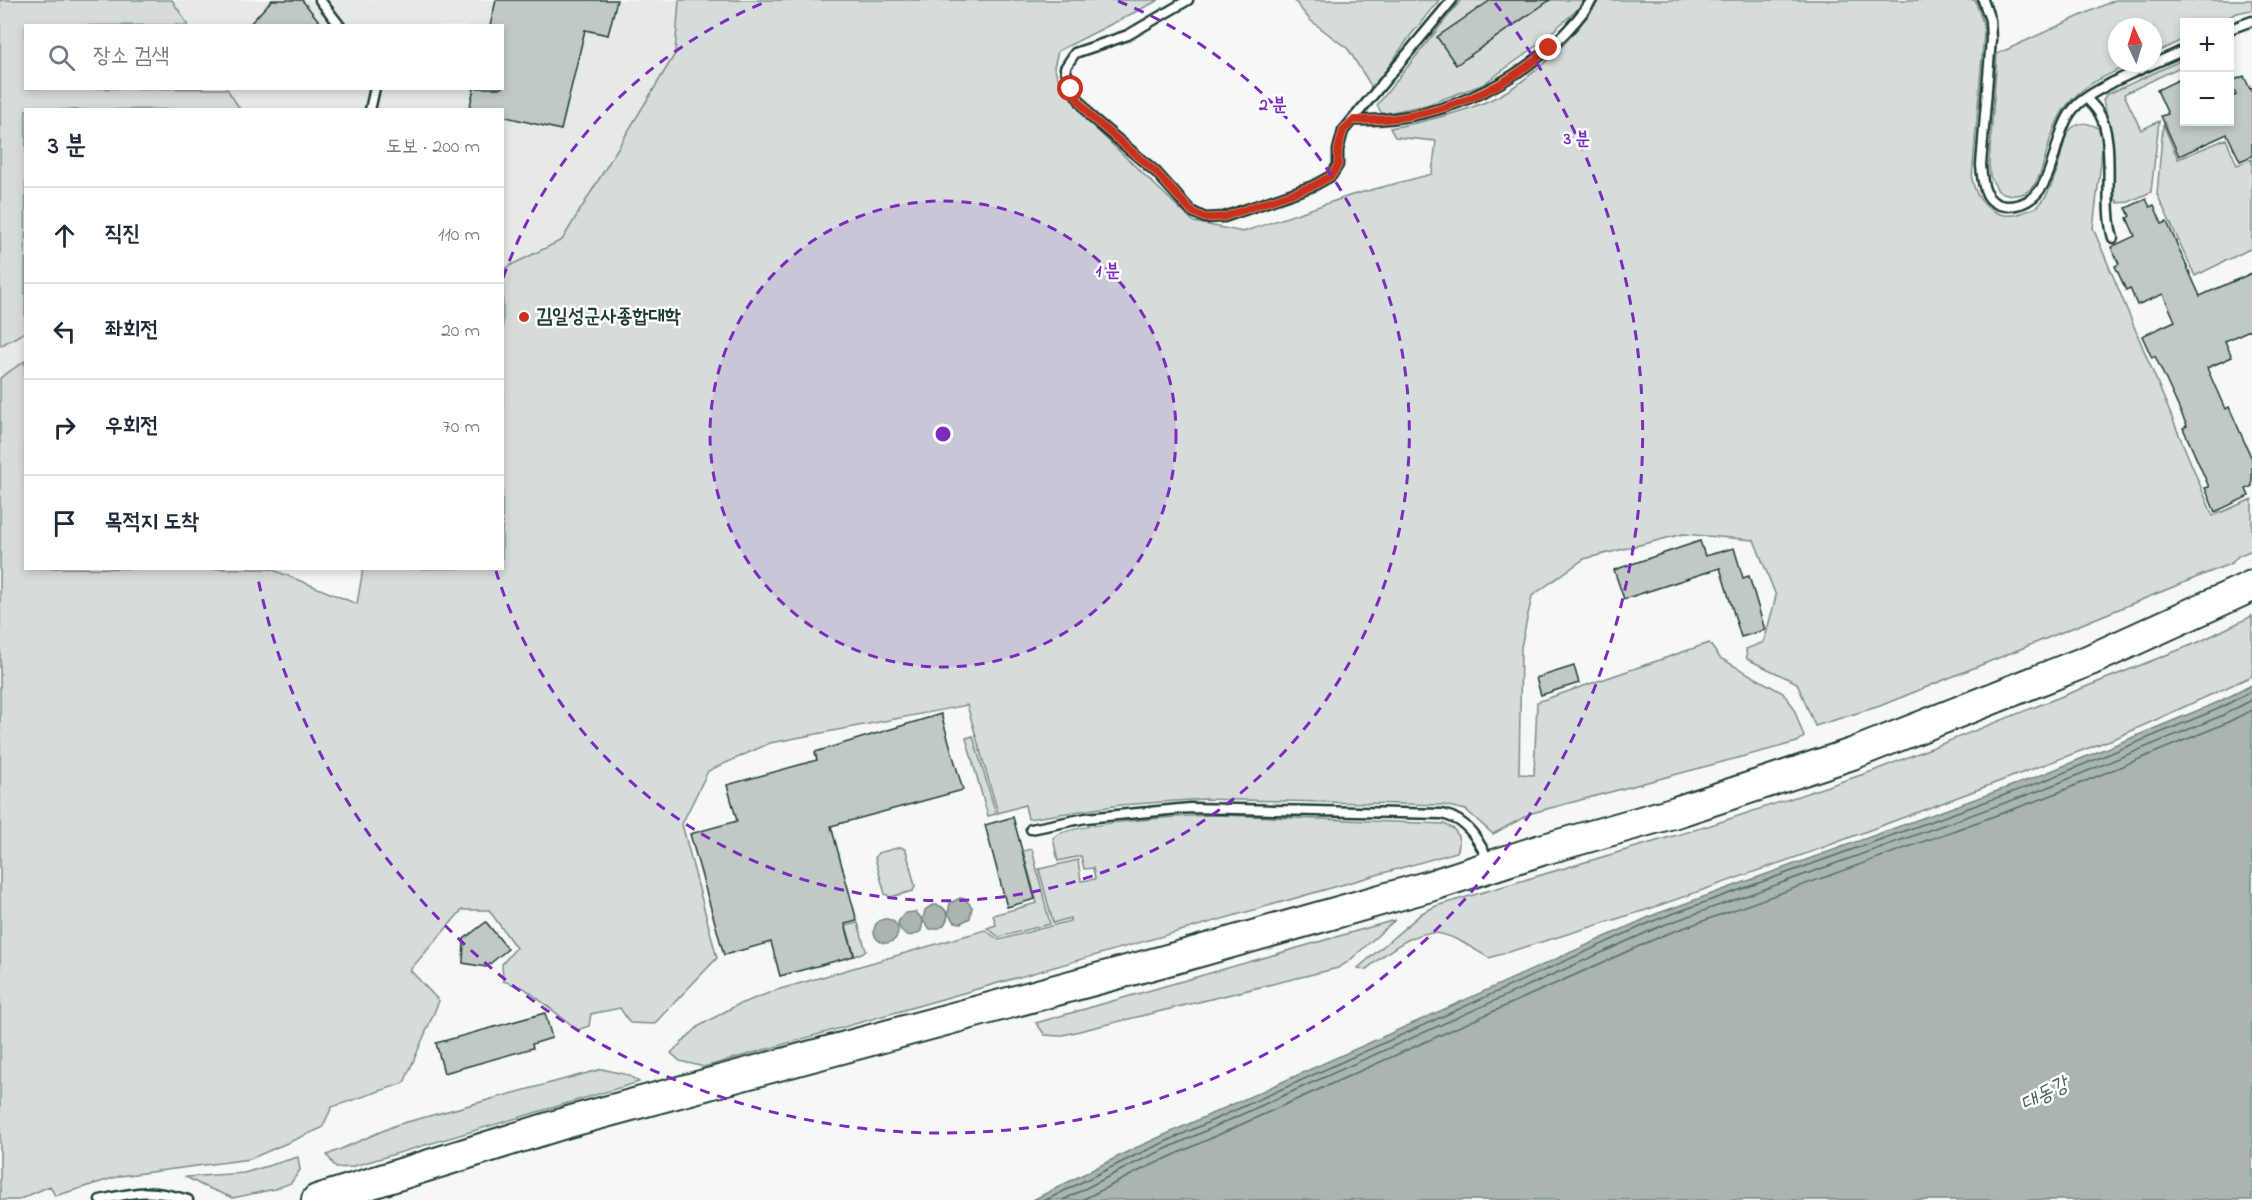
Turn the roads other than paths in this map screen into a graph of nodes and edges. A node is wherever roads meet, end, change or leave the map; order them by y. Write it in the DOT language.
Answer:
graph roads {
  1 [pos="320,0"];
  2 [pos="1188,0"];
  3 [pos="1452,0"];
  4 [pos="1592,0"];
  5 [pos="1983,0"];
  6 [pos="2252,21"];
  7 [pos="338,24"];
  8 [pos="2234,27"];
  9 [pos="2180,52"];
  10 [pos="375,90"];
  11 [pos="2087,99"];
  12 [pos="370,108"];
  13 [pos="1354,120"];
  14 [pos="2113,238"];
  15 [pos="2252,586"];
  16 [pos="1030,829"];
  17 [pos="1491,866"];
  18 [pos="100,1200"];
  19 [pos="188,1200"];
  20 [pos="317,1200"];
  1 -- 7 [label="lane"];
  2 -- 13 [label="lane"];
  3 -- 13 [label="lane"];
  4 -- 13 [label="lane"];
  5 -- 11 [label="lane"];
  6 -- 8 [label="lane"];
  9 -- 11 [label="lane"];
  10 -- 12 [label="lane"];
  11 -- 14 [label="lane"];
  15 -- 17 [label="highway"];
  16 -- 17 [label="lane"];
  17 -- 20 [label="highway"];
  18 -- 19 [label="lane"];
}
